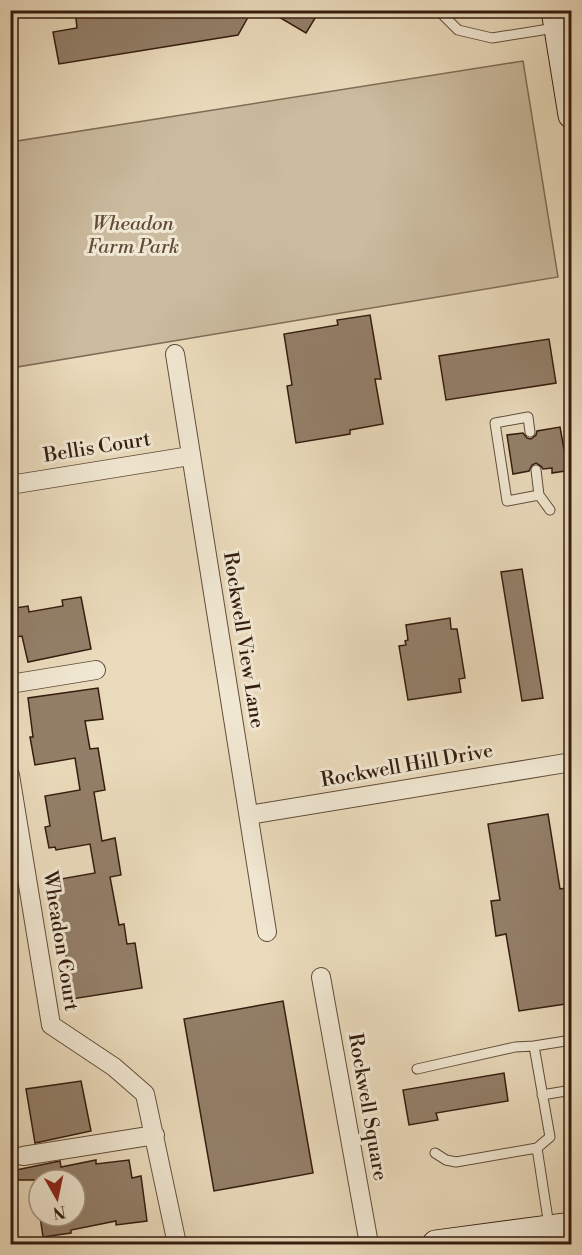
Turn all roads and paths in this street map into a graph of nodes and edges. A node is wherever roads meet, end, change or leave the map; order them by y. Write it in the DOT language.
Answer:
graph roads {
  1 [pos="438,10"];
  2 [pos="561,21"];
  3 [pos="572,115"];
  4 [pos="175,354"];
  5 [pos="530,432"];
  6 [pos="190,456"];
  7 [pos="536,470"];
  8 [pos="10,485"];
  9 [pos="539,495"];
  10 [pos="550,510"];
  11 [pos="96,670"];
  12 [pos="10,684"];
  13 [pos="572,762"];
  14 [pos="10,775"];
  15 [pos="249,815"];
  16 [pos="267,932"];
  17 [pos="321,977"];
  18 [pos="572,1040"];
  19 [pos="534,1046"];
  20 [pos="417,1069"];
  21 [pos="572,1090"];
  22 [pos="542,1095"];
  23 [pos="154,1135"];
  24 [pos="537,1148"];
  25 [pos="435,1153"];
  26 [pos="23,1156"];
  27 [pos="560,1228"];
  28 [pos="177,1245"];
  29 [pos="369,1245"];
  30 [pos="436,1245"];
  1 -- 2 [label="lane"];
  2 -- 3 [label="main road"];
  4 -- 6 [label="street, Rockwell View Lane"];
  5 -- 9 [label="lane"];
  6 -- 8 [label="street, Bellis Court"];
  6 -- 15 [label="street, Rockwell View Lane"];
  7 -- 9 [label="lane"];
  9 -- 10 [label="lane"];
  11 -- 12 [label="street"];
  13 -- 15 [label="street, Rockwell Hill Drive"];
  14 -- 23 [label="street, Wheadon Court"];
  15 -- 16 [label="street, Rockwell View Lane"];
  17 -- 29 [label="street, Rockwell Square"];
  18 -- 19 [label="lane"];
  19 -- 20 [label="lane"];
  19 -- 22 [label="lane"];
  21 -- 22 [label="lane"];
  22 -- 24 [label="lane"];
  23 -- 26 [label="street"];
  23 -- 28 [label="street, Wheadon Court"];
  24 -- 25 [label="lane"];
  24 -- 27 [label="lane"];
  27 -- 30 [label="main road"];
}
